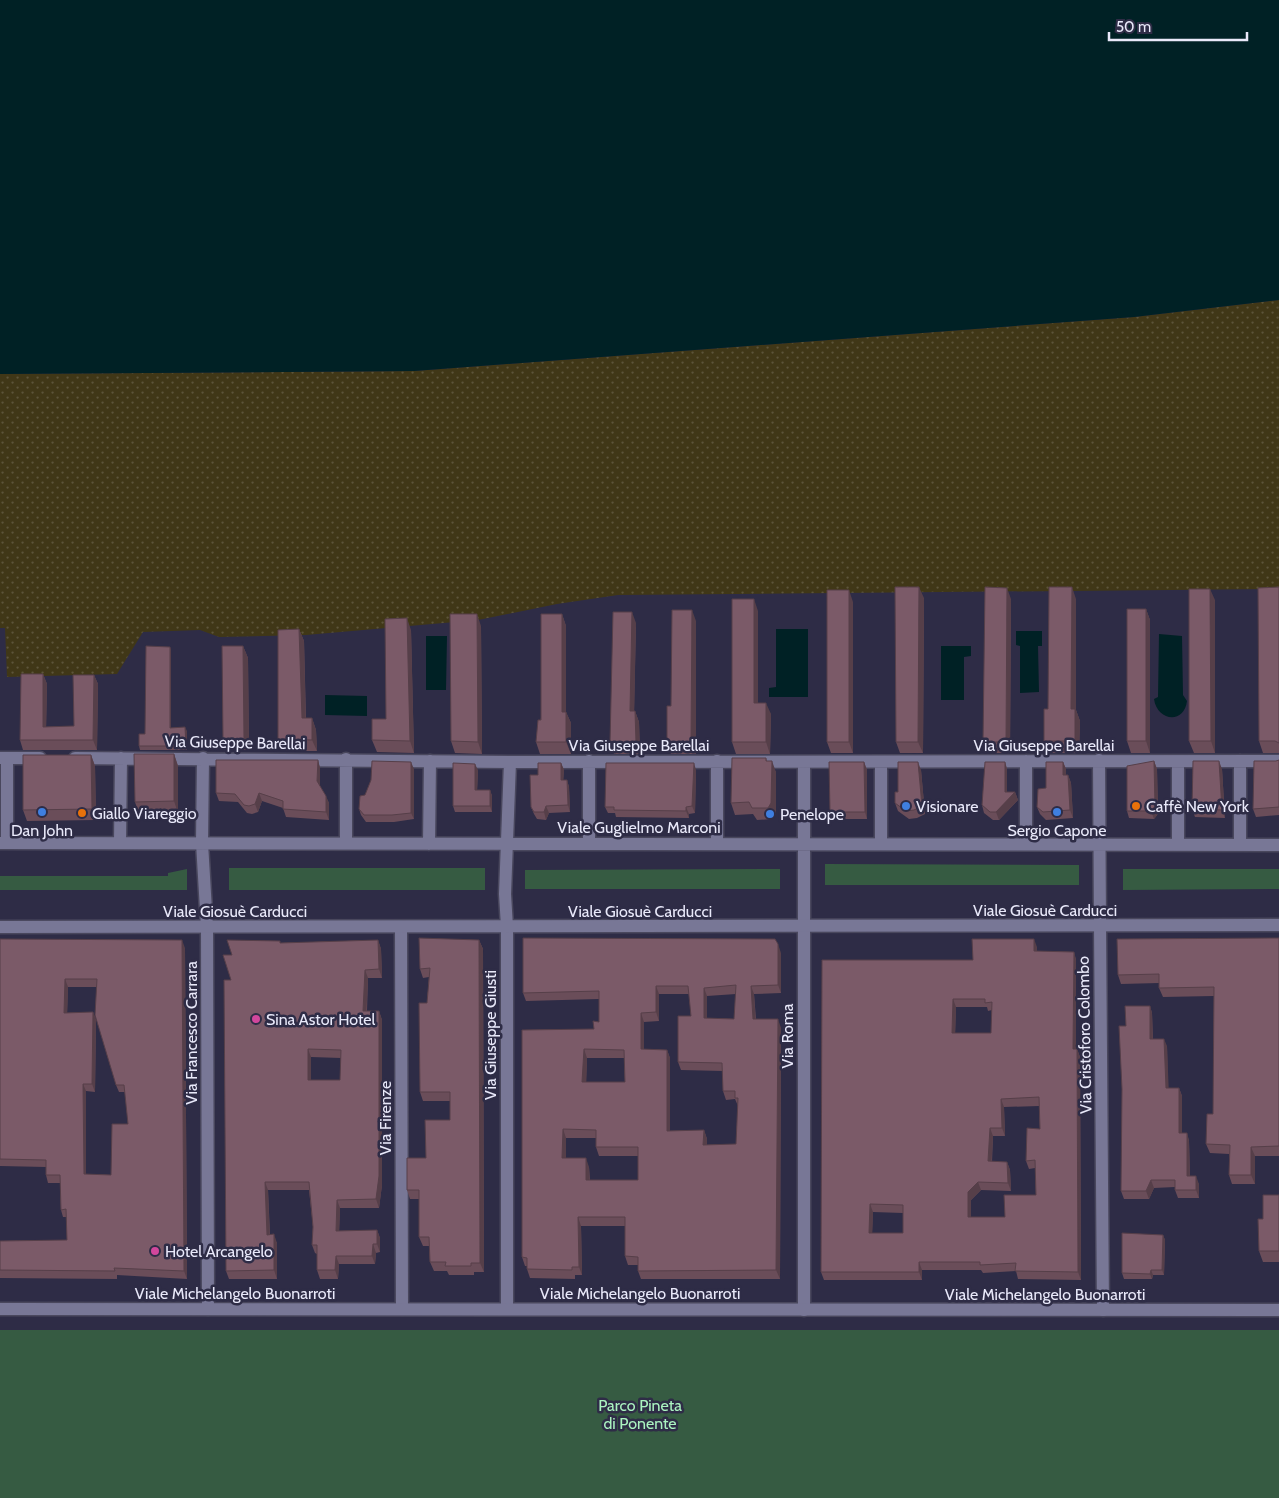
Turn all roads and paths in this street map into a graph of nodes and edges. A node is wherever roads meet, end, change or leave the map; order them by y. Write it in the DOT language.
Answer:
graph roads {
  1 [pos="3,758"];
  2 [pos="121,758"];
  3 [pos="203,758"];
  4 [pos="346,759"];
  5 [pos="1099,760"];
  6 [pos="430,761"];
  7 [pos="717,761"];
  8 [pos="1026,761"];
  9 [pos="1240,761"];
  10 [pos="1279,761"];
  11 [pos="510,762"];
  12 [pos="588,762"];
  13 [pos="804,762"];
  14 [pos="881,762"];
  15 [pos="1178,762"];
  16 [pos="120,842"];
  17 [pos="3,843"];
  18 [pos="202,843"];
  19 [pos="346,843"];
  20 [pos="589,843"];
  21 [pos="717,843"];
  22 [pos="429,844"];
  23 [pos="507,844"];
  24 [pos="802,844"];
  25 [pos="882,844"];
  26 [pos="1026,844"];
  27 [pos="1178,844"];
  28 [pos="1279,844"];
  29 [pos="1100,845"];
  30 [pos="1240,845"];
  31 [pos="1279,925"];
  32 [pos="1100,926"];
  33 [pos="0,927"];
  34 [pos="207,927"];
  35 [pos="401,927"];
  36 [pos="507,927"];
  37 [pos="804,927"];
  38 [pos="0,1309"];
  39 [pos="208,1309"];
  40 [pos="402,1309"];
  41 [pos="506,1309"];
  42 [pos="804,1310"];
  43 [pos="1103,1310"];
  44 [pos="1279,1310"];
  1 -- 2 [label="street, Via Giuseppe Barellai"];
  1 -- 17 [label="street"];
  2 -- 3 [label="street, Via Giuseppe Barellai"];
  2 -- 16 [label="street"];
  3 -- 4 [label="street, Via Giuseppe Barellai"];
  3 -- 18 [label="street, Via Francesco Carrara"];
  4 -- 6 [label="street, Via Giuseppe Barellai"];
  4 -- 19 [label="street"];
  5 -- 8 [label="street, Via Giuseppe Barellai"];
  5 -- 15 [label="street, Via Giuseppe Barellai"];
  5 -- 29 [label="street, Via Cristoforo Colombo"];
  6 -- 11 [label="street, Via Giuseppe Barellai"];
  6 -- 22 [label="street"];
  7 -- 12 [label="street, Via Giuseppe Barellai"];
  7 -- 13 [label="street, Via Giuseppe Barellai"];
  7 -- 21 [label="street"];
  8 -- 14 [label="street, Via Giuseppe Barellai"];
  8 -- 26 [label="street"];
  9 -- 10 [label="street, Via Giuseppe Barellai"];
  9 -- 15 [label="street, Via Giuseppe Barellai"];
  9 -- 30 [label="street"];
  11 -- 12 [label="street, Via Giuseppe Barellai"];
  11 -- 23 [label="street, Via Giuseppe Giusti"];
  12 -- 20 [label="street"];
  13 -- 14 [label="street, Via Giuseppe Barellai"];
  13 -- 24 [label="street, Via Roma"];
  14 -- 25 [label="street"];
  15 -- 27 [label="street"];
  16 -- 17 [label="street, Viale Guglielmo Marconi"];
  16 -- 18 [label="street, Viale Guglielmo Marconi"];
  18 -- 19 [label="street, Viale Guglielmo Marconi"];
  18 -- 34 [label="street, Via Francesco Carrara"];
  19 -- 22 [label="street, Viale Guglielmo Marconi"];
  20 -- 21 [label="street, Viale Guglielmo Marconi"];
  20 -- 23 [label="street, Viale Guglielmo Marconi"];
  21 -- 24 [label="street, Viale Guglielmo Marconi"];
  22 -- 23 [label="street, Viale Guglielmo Marconi"];
  23 -- 36 [label="street, Via Giuseppe Giusti"];
  24 -- 25 [label="street, Viale Guglielmo Marconi"];
  24 -- 37 [label="street, Via Roma"];
  25 -- 26 [label="street, Viale Guglielmo Marconi"];
  26 -- 29 [label="street, Viale Guglielmo Marconi"];
  27 -- 29 [label="street, Viale Guglielmo Marconi"];
  27 -- 30 [label="street, Viale Guglielmo Marconi"];
  28 -- 30 [label="street, Viale Guglielmo Marconi"];
  29 -- 32 [label="street, Via Cristoforo Colombo"];
  31 -- 32 [label="street, Viale Giosuè Carducci"];
  32 -- 37 [label="street, Viale Giosuè Carducci"];
  32 -- 43 [label="street, Via Cristoforo Colombo"];
  33 -- 34 [label="street, Viale Giosuè Carducci"];
  34 -- 35 [label="street, Viale Giosuè Carducci"];
  34 -- 39 [label="street, Via Francesco Carrara"];
  35 -- 36 [label="street, Viale Giosuè Carducci"];
  35 -- 40 [label="street, Via Firenze"];
  36 -- 37 [label="street, Viale Giosuè Carducci"];
  36 -- 41 [label="street, Via Giuseppe Giusti"];
  37 -- 42 [label="street, Via Roma"];
  38 -- 39 [label="street, Viale Michelangelo Buonarroti"];
  39 -- 40 [label="street, Viale Michelangelo Buonarroti"];
  40 -- 41 [label="street, Viale Michelangelo Buonarroti"];
  41 -- 42 [label="street, Viale Michelangelo Buonarroti"];
  42 -- 43 [label="street, Viale Michelangelo Buonarroti"];
  43 -- 44 [label="street, Viale Michelangelo Buonarroti"];
}
